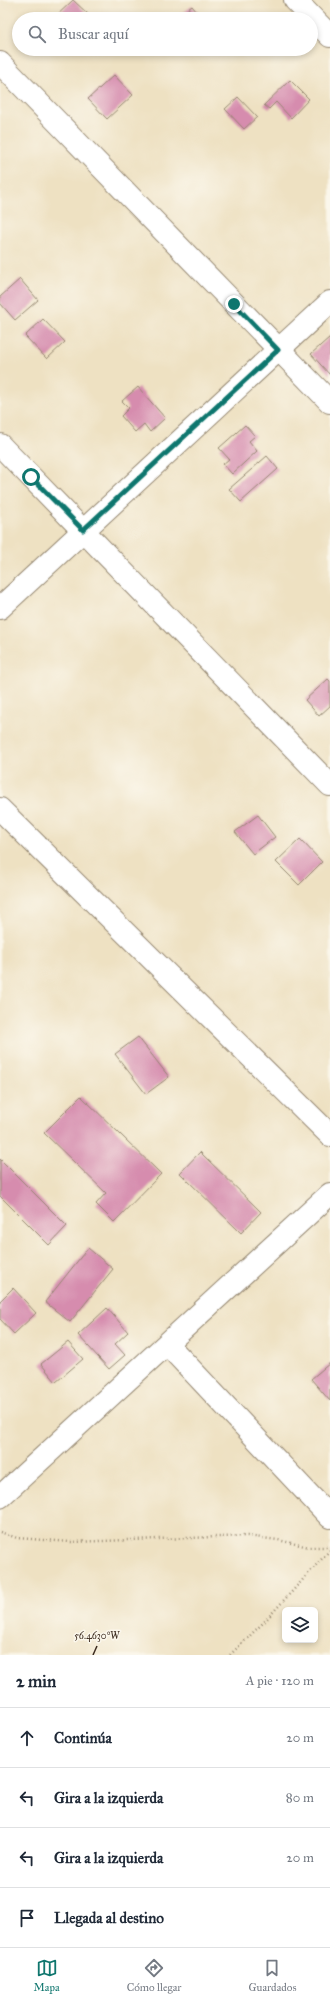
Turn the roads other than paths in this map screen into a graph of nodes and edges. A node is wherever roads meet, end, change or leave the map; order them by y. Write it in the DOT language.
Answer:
graph roads {
  1 [pos="295,0"];
  2 [pos="307,12"];
  3 [pos="318,24"];
  4 [pos="330,36"];
  5 [pos="0,63"];
  6 [pos="330,302"];
  7 [pos="278,350"];
  8 [pos="330,402"];
  9 [pos="0,445"];
  10 [pos="83,530"];
  11 [pos="0,608"];
  12 [pos="330,785"];
  13 [pos="0,809"];
  14 [pos="330,1136"];
  15 [pos="330,1194"];
  16 [pos="167,1344"];
  17 [pos="0,1497"];
  18 [pos="330,1518"];
  1 -- 2 [label="street"];
  3 -- 4 [label="street"];
  5 -- 7 [label="street"];
  6 -- 7 [label="street"];
  7 -- 8 [label="street"];
  7 -- 10 [label="street"];
  9 -- 10 [label="street"];
  10 -- 11 [label="street"];
  10 -- 12 [label="street"];
  13 -- 14 [label="street"];
  15 -- 16 [label="street"];
  16 -- 17 [label="street"];
  16 -- 18 [label="street"];
}
